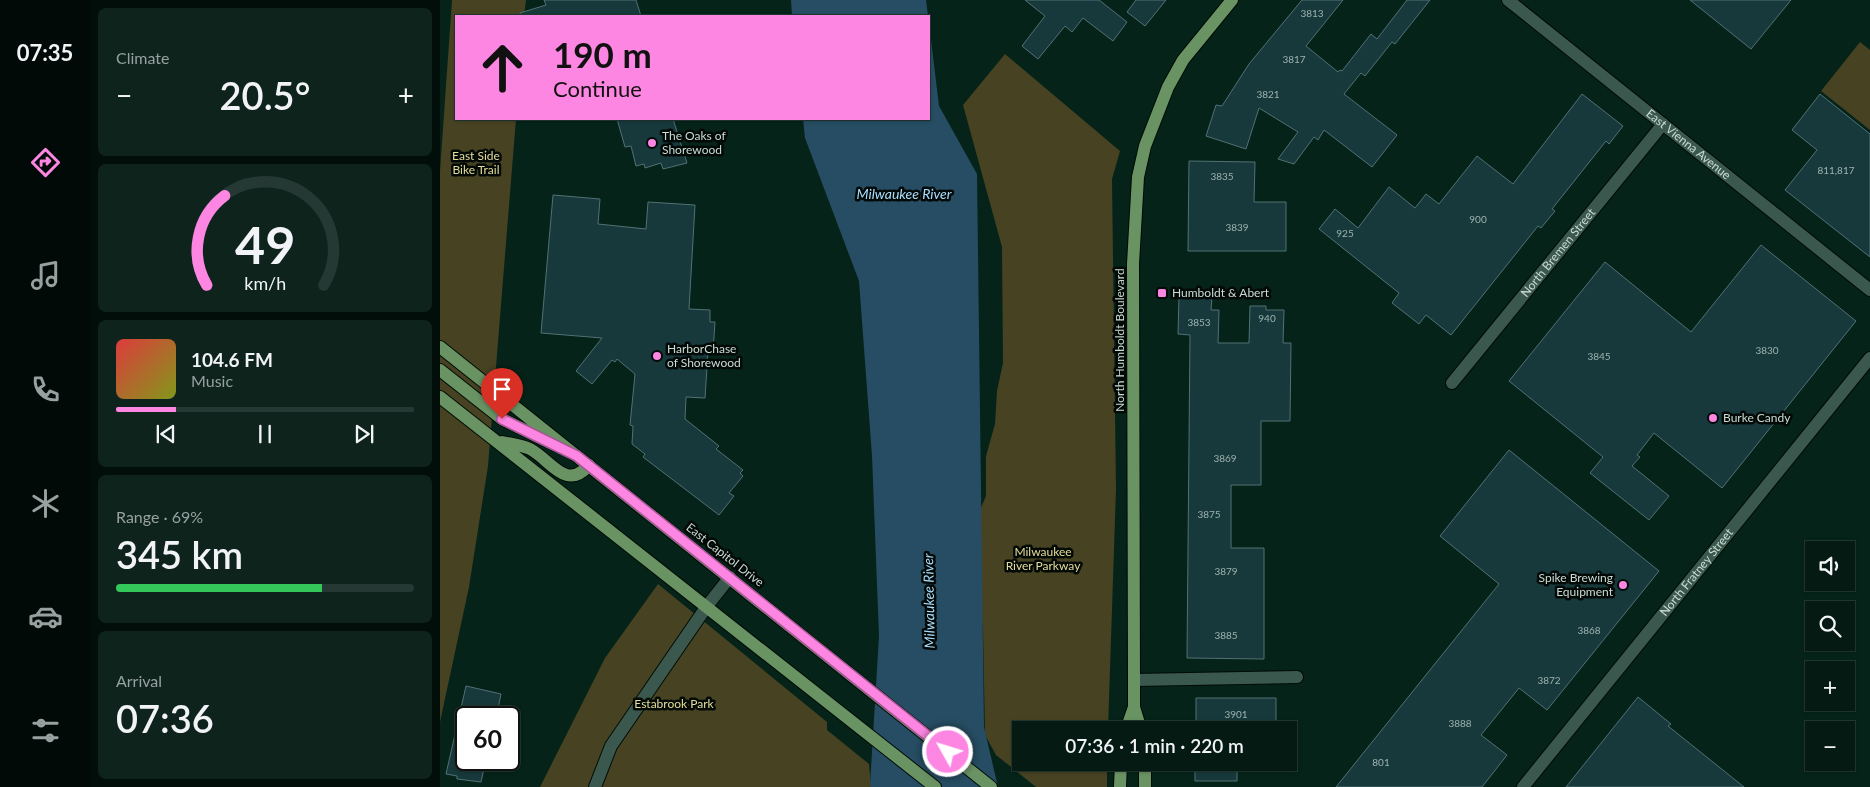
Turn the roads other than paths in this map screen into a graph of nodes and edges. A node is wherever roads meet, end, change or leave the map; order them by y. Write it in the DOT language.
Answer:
graph roads {
  1 [pos="1232,0"];
  2 [pos="1508,0"];
  3 [pos="1663,124"];
  4 [pos="1870,290"];
  5 [pos="440,347"];
  6 [pos="1870,358"];
  7 [pos="440,370"];
  8 [pos="1452,383"];
  9 [pos="440,397"];
  10 [pos="495,440"];
  11 [pos="577,456"];
  12 [pos="590,465"];
  13 [pos="730,577"];
  14 [pos="707,606"];
  15 [pos="1297,677"];
  16 [pos="1134,680"];
  17 [pos="1134,707"];
  18 [pos="1129,721"];
  19 [pos="1138,721"];
  20 [pos="1121,771"];
  21 [pos="1145,771"];
  22 [pos="595,787"];
  23 [pos="935,787"];
  24 [pos="991,787"];
  25 [pos="1120,787"];
  26 [pos="1145,787"];
  27 [pos="1523,787"];
  1 -- 16 [label="main road, North Humboldt Boulevard"];
  2 -- 3 [label="street, East Vienna Avenue"];
  3 -- 4 [label="street, East Vienna Avenue"];
  3 -- 8 [label="street, North Bremen Street"];
  5 -- 11 [label="main road, East Capitol Drive"];
  6 -- 27 [label="street, North Fratney Street"];
  7 -- 11 [label="main road"];
  9 -- 10 [label="main road"];
  10 -- 12 [label="main road"];
  10 -- 14 [label="main road"];
  11 -- 12 [label="main road, East Capitol Drive"];
  12 -- 13 [label="main road, East Capitol Drive"];
  13 -- 14 [label="street"];
  13 -- 24 [label="main road, East Capitol Drive"];
  14 -- 22 [label="street"];
  14 -- 23 [label="main road"];
  15 -- 16 [label="street"];
  16 -- 17 [label="main road, North Humboldt Boulevard"];
  17 -- 18 [label="main road, North Humboldt Boulevard"];
  17 -- 19 [label="main road, North Humboldt Boulevard"];
  20 -- 25 [label="main road"];
  21 -- 26 [label="main road"];
}
